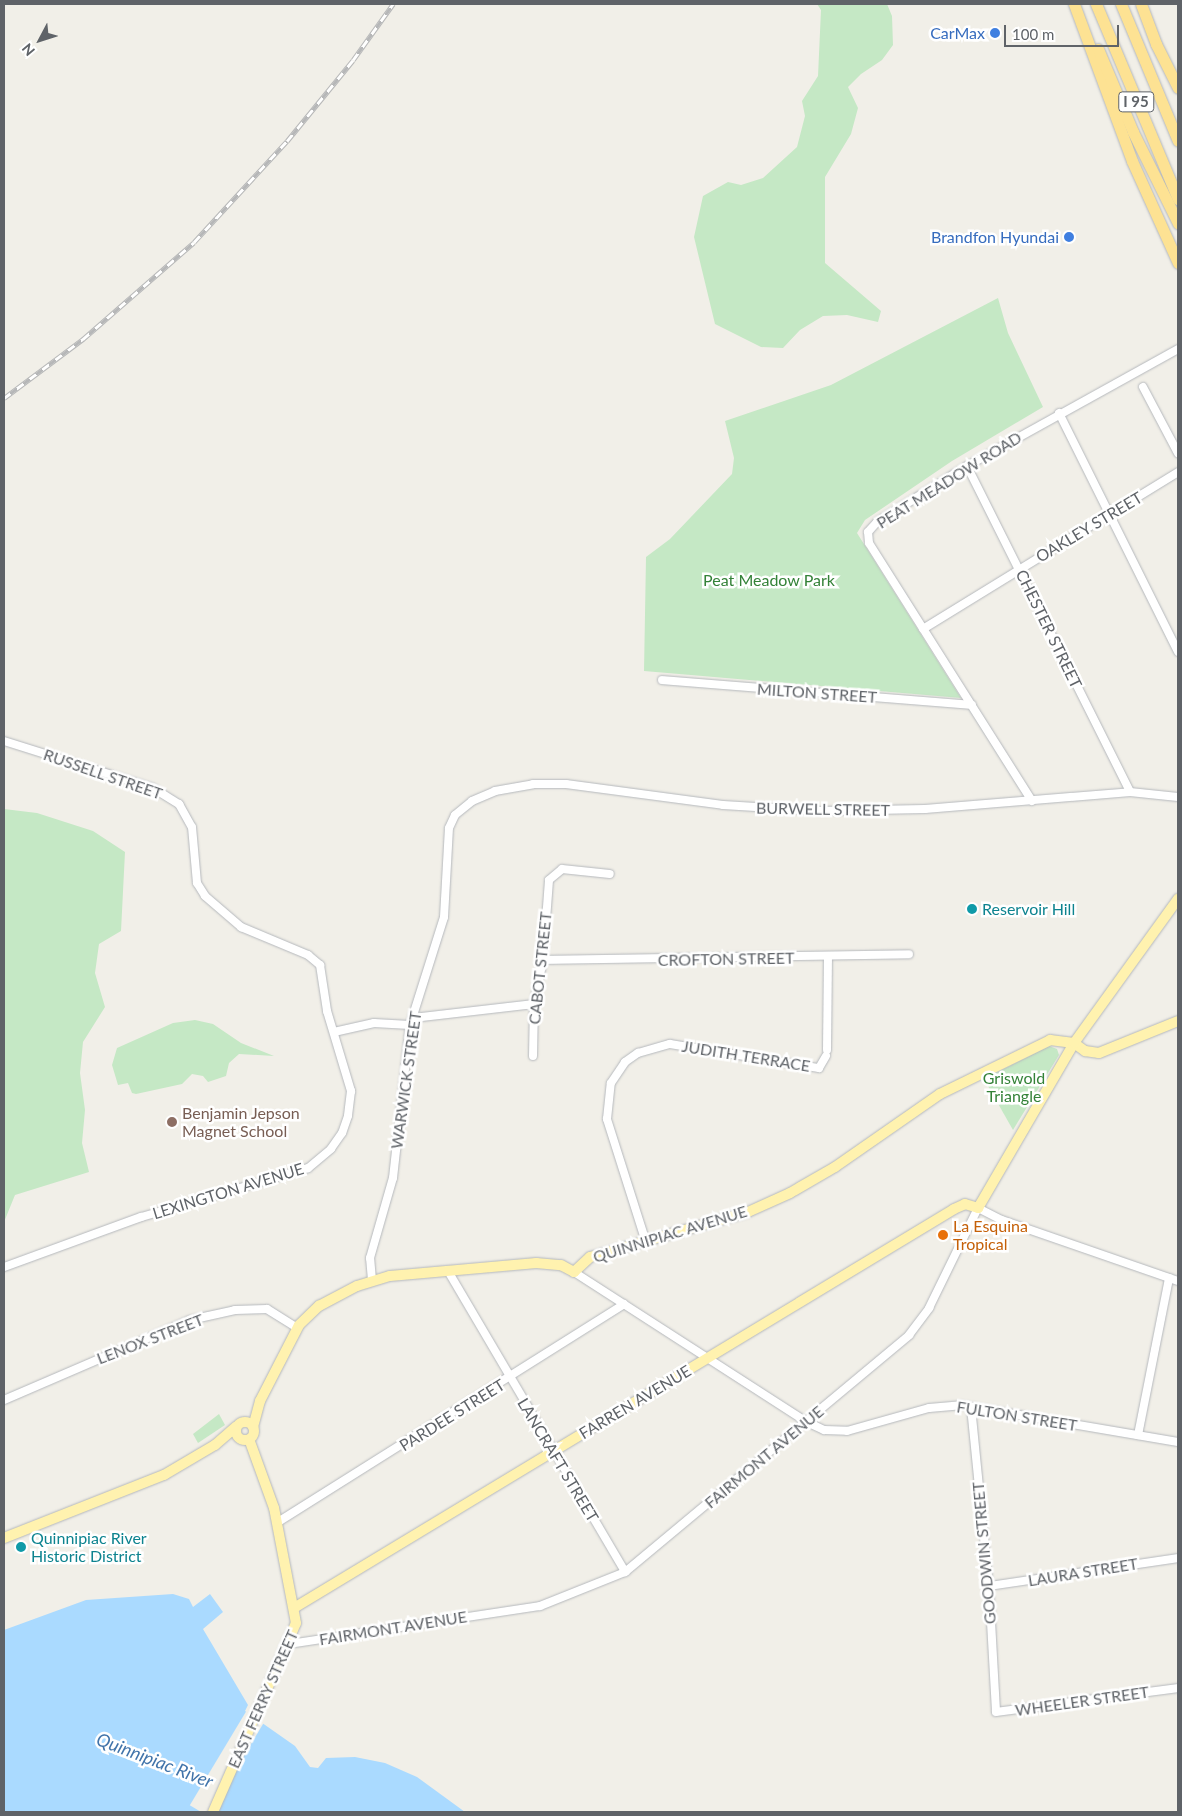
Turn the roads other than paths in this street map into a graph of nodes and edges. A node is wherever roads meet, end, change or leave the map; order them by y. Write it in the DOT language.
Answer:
graph roads {
  1 [pos="1074,4"];
  2 [pos="1079,4"];
  3 [pos="1096,4"];
  4 [pos="1121,4"];
  5 [pos="1141,4"];
  6 [pos="1156,44"];
  7 [pos="1178,88"];
  8 [pos="1178,99"];
  9 [pos="1178,141"];
  10 [pos="1178,199"];
  11 [pos="1178,222"];
  12 [pos="1178,263"];
  13 [pos="1178,349"];
  14 [pos="1142,387"];
  15 [pos="1060,413"];
  16 [pos="1178,453"];
  17 [pos="967,466"];
  18 [pos="1178,472"];
  19 [pos="1110,514"];
  20 [pos="1020,569"];
  21 [pos="923,629"];
  22 [pos="1178,652"];
  23 [pos="662,680"];
  24 [pos="972,705"];
  25 [pos="4,741"];
  26 [pos="1130,792"];
  27 [pos="1178,797"];
  28 [pos="472,801"];
  29 [pos="1032,801"];
  30 [pos="610,874"];
  31 [pos="1178,899"];
  32 [pos="909,954"];
  33 [pos="828,958"];
  34 [pos="543,960"];
  35 [pos="534,1004"];
  36 [pos="1178,1021"];
  37 [pos="412,1022"];
  38 [pos="334,1032"];
  39 [pos="1074,1043"];
  40 [pos="533,1056"];
  41 [pos="978,1208"];
  42 [pos="645,1239"];
  43 [pos="4,1267"];
  44 [pos="448,1271"];
  45 [pos="574,1272"];
  46 [pos="1169,1278"];
  47 [pos="372,1280"];
  48 [pos="1178,1281"];
  49 [pos="624,1304"];
  50 [pos="297,1328"];
  51 [pos="708,1358"];
  52 [pos="510,1379"];
  53 [pos="4,1400"];
  54 [pos="260,1401"];
  55 [pos="971,1407"];
  56 [pos="807,1422"];
  57 [pos="239,1425"];
  58 [pos="253,1427"];
  59 [pos="1138,1435"];
  60 [pos="245,1439"];
  61 [pos="1178,1442"];
  62 [pos="215,1445"];
  63 [pos="553,1451"];
  64 [pos="278,1522"];
  65 [pos="4,1538"];
  66 [pos="1178,1558"];
  67 [pos="625,1572"];
  68 [pos="989,1586"];
  69 [pos="294,1608"];
  70 [pos="289,1644"];
  71 [pos="1178,1688"];
  72 [pos="996,1700"];
  73 [pos="213,1812"];
  1 -- 12 [label="highway"];
  2 -- 11 [label="highway"];
  3 -- 10 [label="highway, I 95"];
  4 -- 9 [label="highway, I 95"];
  5 -- 6 [label="highway"];
  6 -- 7 [label="highway"];
  6 -- 8 [label="highway"];
  13 -- 15 [label="street, PEAT MEADOW ROAD"];
  14 -- 16 [label="street"];
  15 -- 17 [label="street, PEAT MEADOW ROAD"];
  15 -- 19 [label="street"];
  17 -- 20 [label="street, CHESTER STREET"];
  17 -- 21 [label="street, PEAT MEADOW ROAD"];
  18 -- 19 [label="street, OAKLEY STREET"];
  19 -- 20 [label="street, OAKLEY STREET"];
  19 -- 22 [label="street"];
  20 -- 21 [label="street, OAKLEY STREET"];
  20 -- 26 [label="street, CHESTER STREET"];
  21 -- 24 [label="street, PEAT MEADOW ROAD"];
  23 -- 24 [label="street, MILTON STREET"];
  24 -- 29 [label="street, PEAT MEADOW ROAD"];
  25 -- 38 [label="street, RUSSELL STREET"];
  26 -- 27 [label="street, BURWELL STREET"];
  26 -- 29 [label="street, BURWELL STREET"];
  28 -- 29 [label="street, BURWELL STREET"];
  28 -- 37 [label="street, WARWICK STREET"];
  30 -- 34 [label="street, CABOT STREET"];
  31 -- 39 [label="main road, FAIRMONT AVENUE"];
  32 -- 33 [label="street, CROFTON STREET"];
  33 -- 34 [label="street, CROFTON STREET"];
  33 -- 42 [label="street, JUDITH TERRACE"];
  34 -- 35 [label="street, CABOT STREET"];
  35 -- 37 [label="street"];
  35 -- 40 [label="street, CABOT STREET"];
  36 -- 39 [label="main road, QUINNIPIAC AVENUE"];
  37 -- 38 [label="street"];
  37 -- 47 [label="street, WARWICK STREET"];
  38 -- 43 [label="street, LEXINGTON AVENUE"];
  39 -- 41 [label="main road, FAIRMONT AVENUE"];
  39 -- 42 [label="main road, QUINNIPIAC AVENUE"];
  41 -- 46 [label="street"];
  41 -- 51 [label="main road, FARREN AVENUE"];
  41 -- 56 [label="street, FAIRMONT AVENUE"];
  42 -- 45 [label="main road, QUINNIPIAC AVENUE"];
  44 -- 45 [label="main road, QUINNIPIAC AVENUE"];
  44 -- 47 [label="main road, QUINNIPIAC AVENUE"];
  44 -- 52 [label="street, LANCRAFT STREET"];
  45 -- 49 [label="street, FULTON STREET"];
  46 -- 48 [label="street"];
  46 -- 59 [label="street"];
  47 -- 50 [label="main road, QUINNIPIAC AVENUE"];
  49 -- 51 [label="street, FULTON STREET"];
  49 -- 52 [label="street, PARDEE STREET"];
  50 -- 53 [label="street, LENOX STREET"];
  50 -- 54 [label="main road, QUINNIPIAC AVENUE"];
  51 -- 56 [label="street, FULTON STREET"];
  51 -- 63 [label="main road, FARREN AVENUE"];
  52 -- 63 [label="street, LANCRAFT STREET"];
  52 -- 64 [label="street, PARDEE STREET"];
  54 -- 57 [label="main road, QUINNIPIAC AVENUE"];
  54 -- 58 [label="main road, QUINNIPIAC AVENUE"];
  55 -- 56 [label="street, FULTON STREET"];
  55 -- 59 [label="street, FULTON STREET"];
  55 -- 68 [label="street, GOODWIN STREET"];
  56 -- 67 [label="street, FAIRMONT AVENUE"];
  57 -- 58 [label="main road"];
  57 -- 60 [label="main road, EAST FERRY STREET"];
  57 -- 62 [label="main road, QUINNIPIAC AVENUE"];
  58 -- 60 [label="main road, QUINNIPIAC AVENUE"];
  59 -- 61 [label="street, FULTON STREET"];
  60 -- 62 [label="main road, QUINNIPIAC AVENUE"];
  60 -- 64 [label="main road, EAST FERRY STREET"];
  62 -- 65 [label="main road, QUINNIPIAC AVENUE"];
  63 -- 67 [label="street, LANCRAFT STREET"];
  63 -- 69 [label="main road, FARREN AVENUE"];
  64 -- 69 [label="main road, EAST FERRY STREET"];
  66 -- 68 [label="street, LAURA STREET"];
  67 -- 70 [label="street, FAIRMONT AVENUE"];
  68 -- 72 [label="street, GOODWIN STREET"];
  69 -- 70 [label="main road, EAST FERRY STREET"];
  70 -- 73 [label="main road, EAST FERRY STREET"];
  71 -- 72 [label="street, WHEELER STREET"];
}
